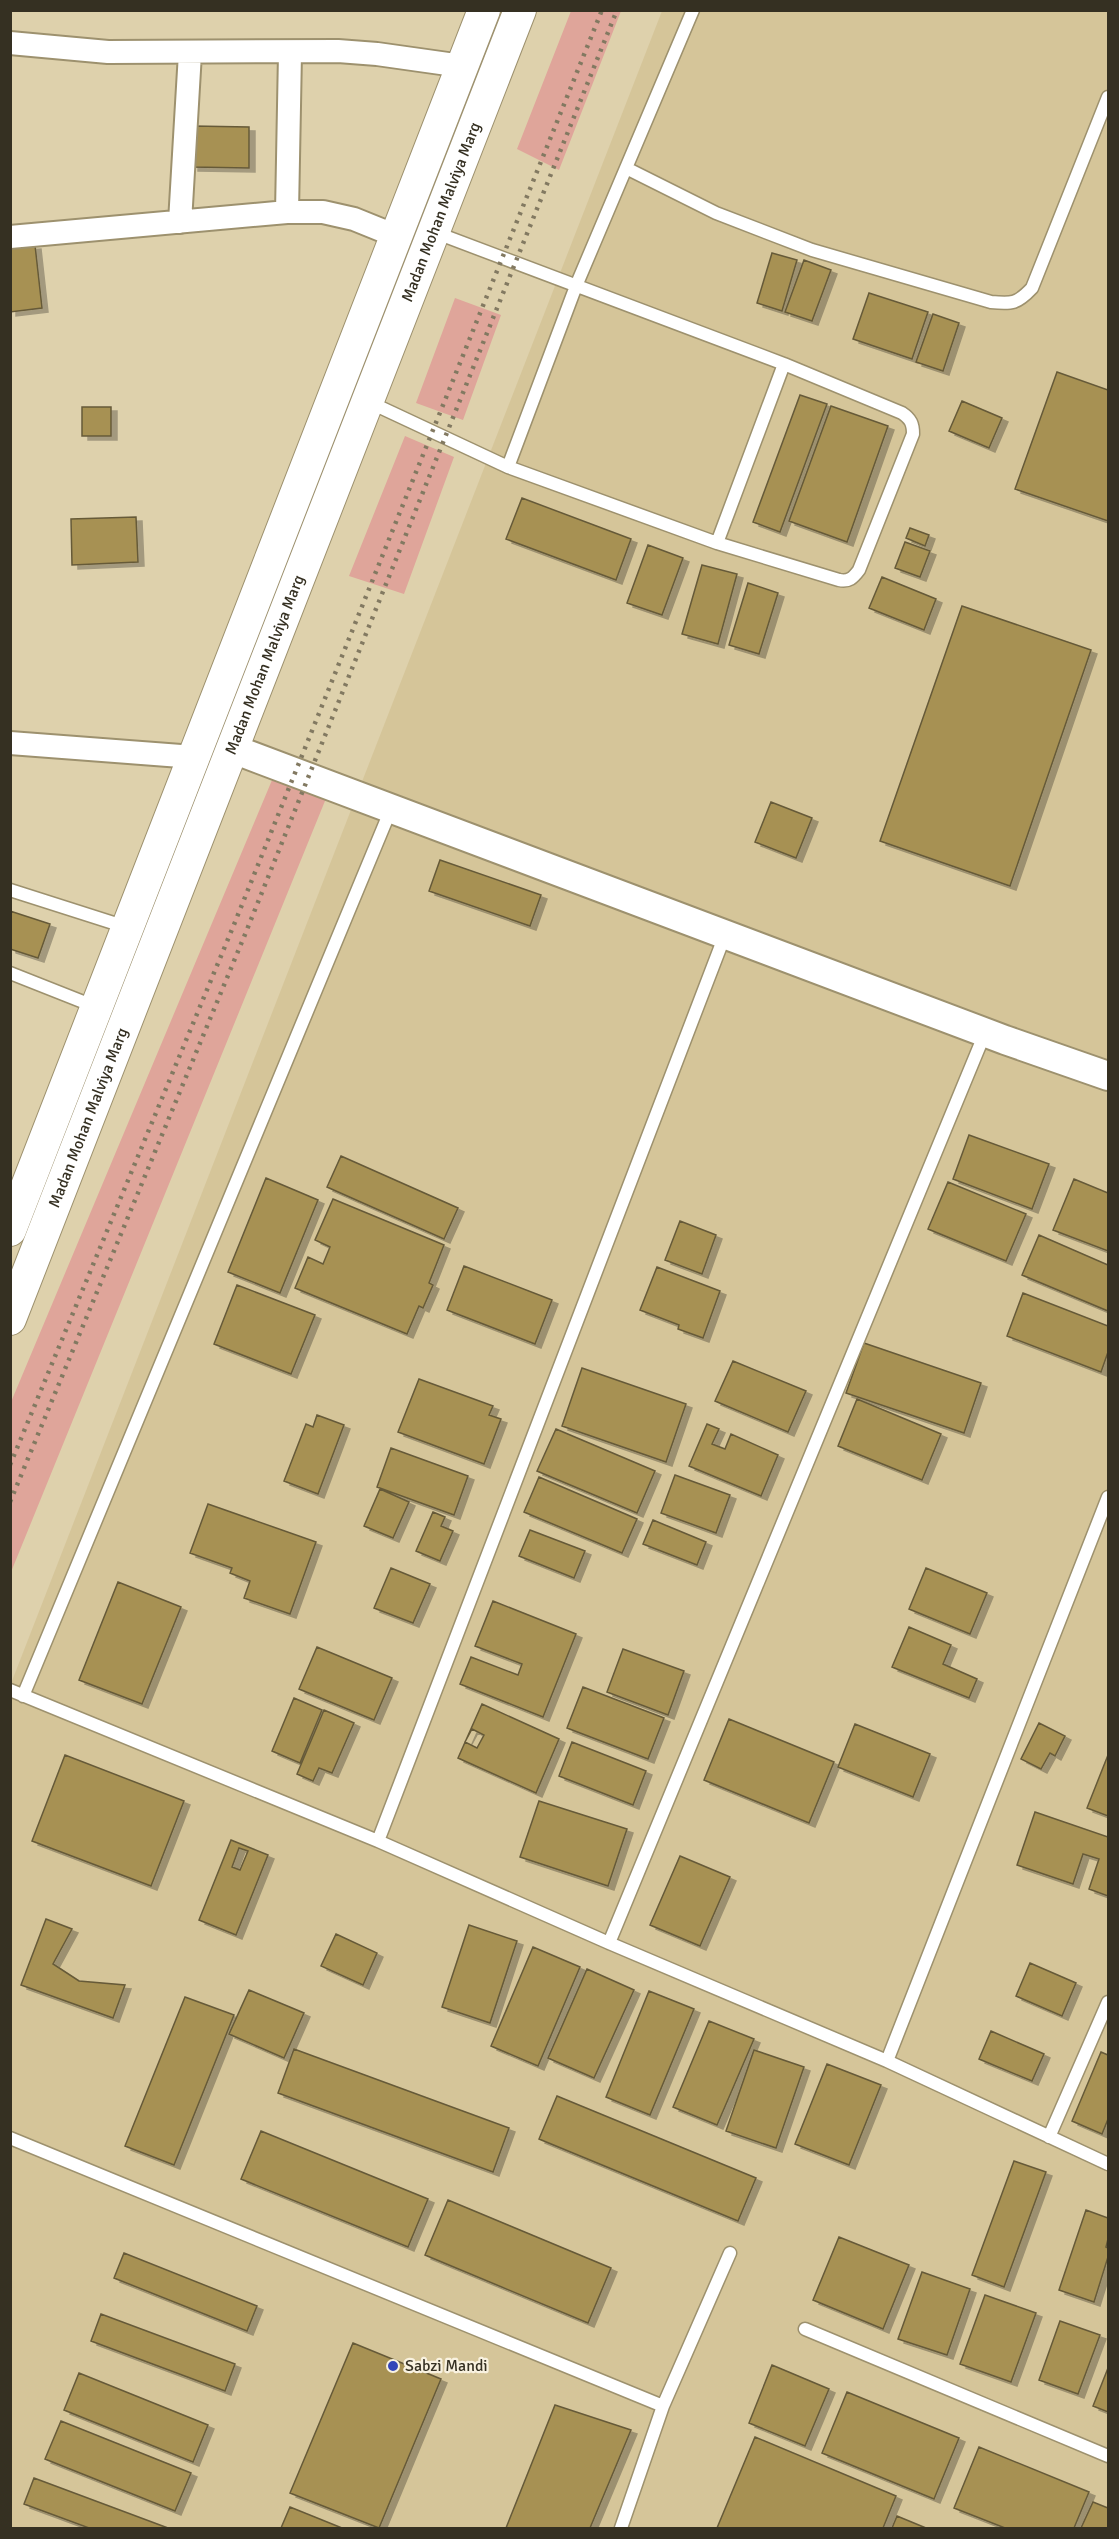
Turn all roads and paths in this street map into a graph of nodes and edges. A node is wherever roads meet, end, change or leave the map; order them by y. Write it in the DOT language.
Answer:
graph roads {
  1 [pos="483,10"];
  2 [pos="520,10"];
  3 [pos="693,10"];
  4 [pos="10,43"];
  5 [pos="190,53"];
  6 [pos="290,53"];
  7 [pos="462,66"];
  8 [pos="1108,97"];
  9 [pos="626,168"];
  10 [pos="287,213"];
  11 [pos="180,222"];
  12 [pos="434,232"];
  13 [pos="396,236"];
  14 [pos="10,237"];
  15 [pos="576,286"];
  16 [pos="784,364"];
  17 [pos="368,401"];
  18 [pos="508,467"];
  19 [pos="717,543"];
  20 [pos="10,743"];
  21 [pos="233,749"];
  22 [pos="194,757"];
  23 [pos="391,809"];
  24 [pos="10,890"];
  25 [pos="128,927"];
  26 [pos="725,935"];
  27 [pos="10,973"];
  28 [pos="97,1008"];
  29 [pos="985,1033"];
  30 [pos="1108,1076"];
  31 [pos="10,1230"];
  32 [pos="10,1319"];
  33 [pos="1108,1497"];
  34 [pos="10,1690"];
  35 [pos="23,1696"];
  36 [pos="378,1841"];
  37 [pos="609,1943"];
  38 [pos="1108,2001"];
  39 [pos="887,2061"];
  40 [pos="1048,2137"];
  41 [pos="10,2138"];
  42 [pos="1108,2164"];
  43 [pos="730,2253"];
  44 [pos="805,2330"];
  45 [pos="663,2406"];
  46 [pos="1108,2456"];
  47 [pos="621,2529"];
  1 -- 7 [label="main road, Madan Mohan Malviya Marg"];
  2 -- 12 [label="main road, Madan Mohan Malviya Marg"];
  3 -- 9 [label="lane"];
  4 -- 5 [label="street"];
  5 -- 6 [label="street"];
  5 -- 11 [label="street"];
  6 -- 7 [label="street"];
  6 -- 10 [label="street"];
  7 -- 13 [label="main road, Madan Mohan Malviya Marg"];
  8 -- 9 [label="lane"];
  9 -- 15 [label="lane"];
  10 -- 11 [label="street"];
  10 -- 13 [label="street"];
  11 -- 14 [label="street"];
  12 -- 15 [label="lane"];
  12 -- 17 [label="main road, Madan Mohan Malviya Marg"];
  13 -- 22 [label="main road, Madan Mohan Malviya Marg"];
  15 -- 16 [label="lane"];
  15 -- 18 [label="lane"];
  16 -- 19 [label="lane"];
  16 -- 19 [label="lane"];
  17 -- 18 [label="lane"];
  17 -- 21 [label="main road, Madan Mohan Malviya Marg"];
  18 -- 19 [label="lane"];
  20 -- 22 [label="street"];
  21 -- 23 [label="street"];
  21 -- 32 [label="main road, Madan Mohan Malviya Marg"];
  22 -- 25 [label="main road, Madan Mohan Malviya Marg"];
  23 -- 26 [label="street"];
  23 -- 35 [label="lane"];
  24 -- 25 [label="lane"];
  25 -- 28 [label="main road, Madan Mohan Malviya Marg"];
  26 -- 29 [label="street"];
  26 -- 36 [label="lane"];
  27 -- 28 [label="lane"];
  28 -- 31 [label="main road, Madan Mohan Malviya Marg"];
  29 -- 30 [label="street"];
  29 -- 37 [label="lane"];
  33 -- 39 [label="lane"];
  34 -- 35 [label="lane"];
  35 -- 36 [label="lane"];
  36 -- 37 [label="lane"];
  37 -- 39 [label="lane"];
  38 -- 40 [label="lane"];
  39 -- 40 [label="lane"];
  40 -- 42 [label="lane"];
  41 -- 45 [label="lane"];
  43 -- 45 [label="lane"];
  44 -- 46 [label="lane"];
  45 -- 47 [label="lane"];
}
